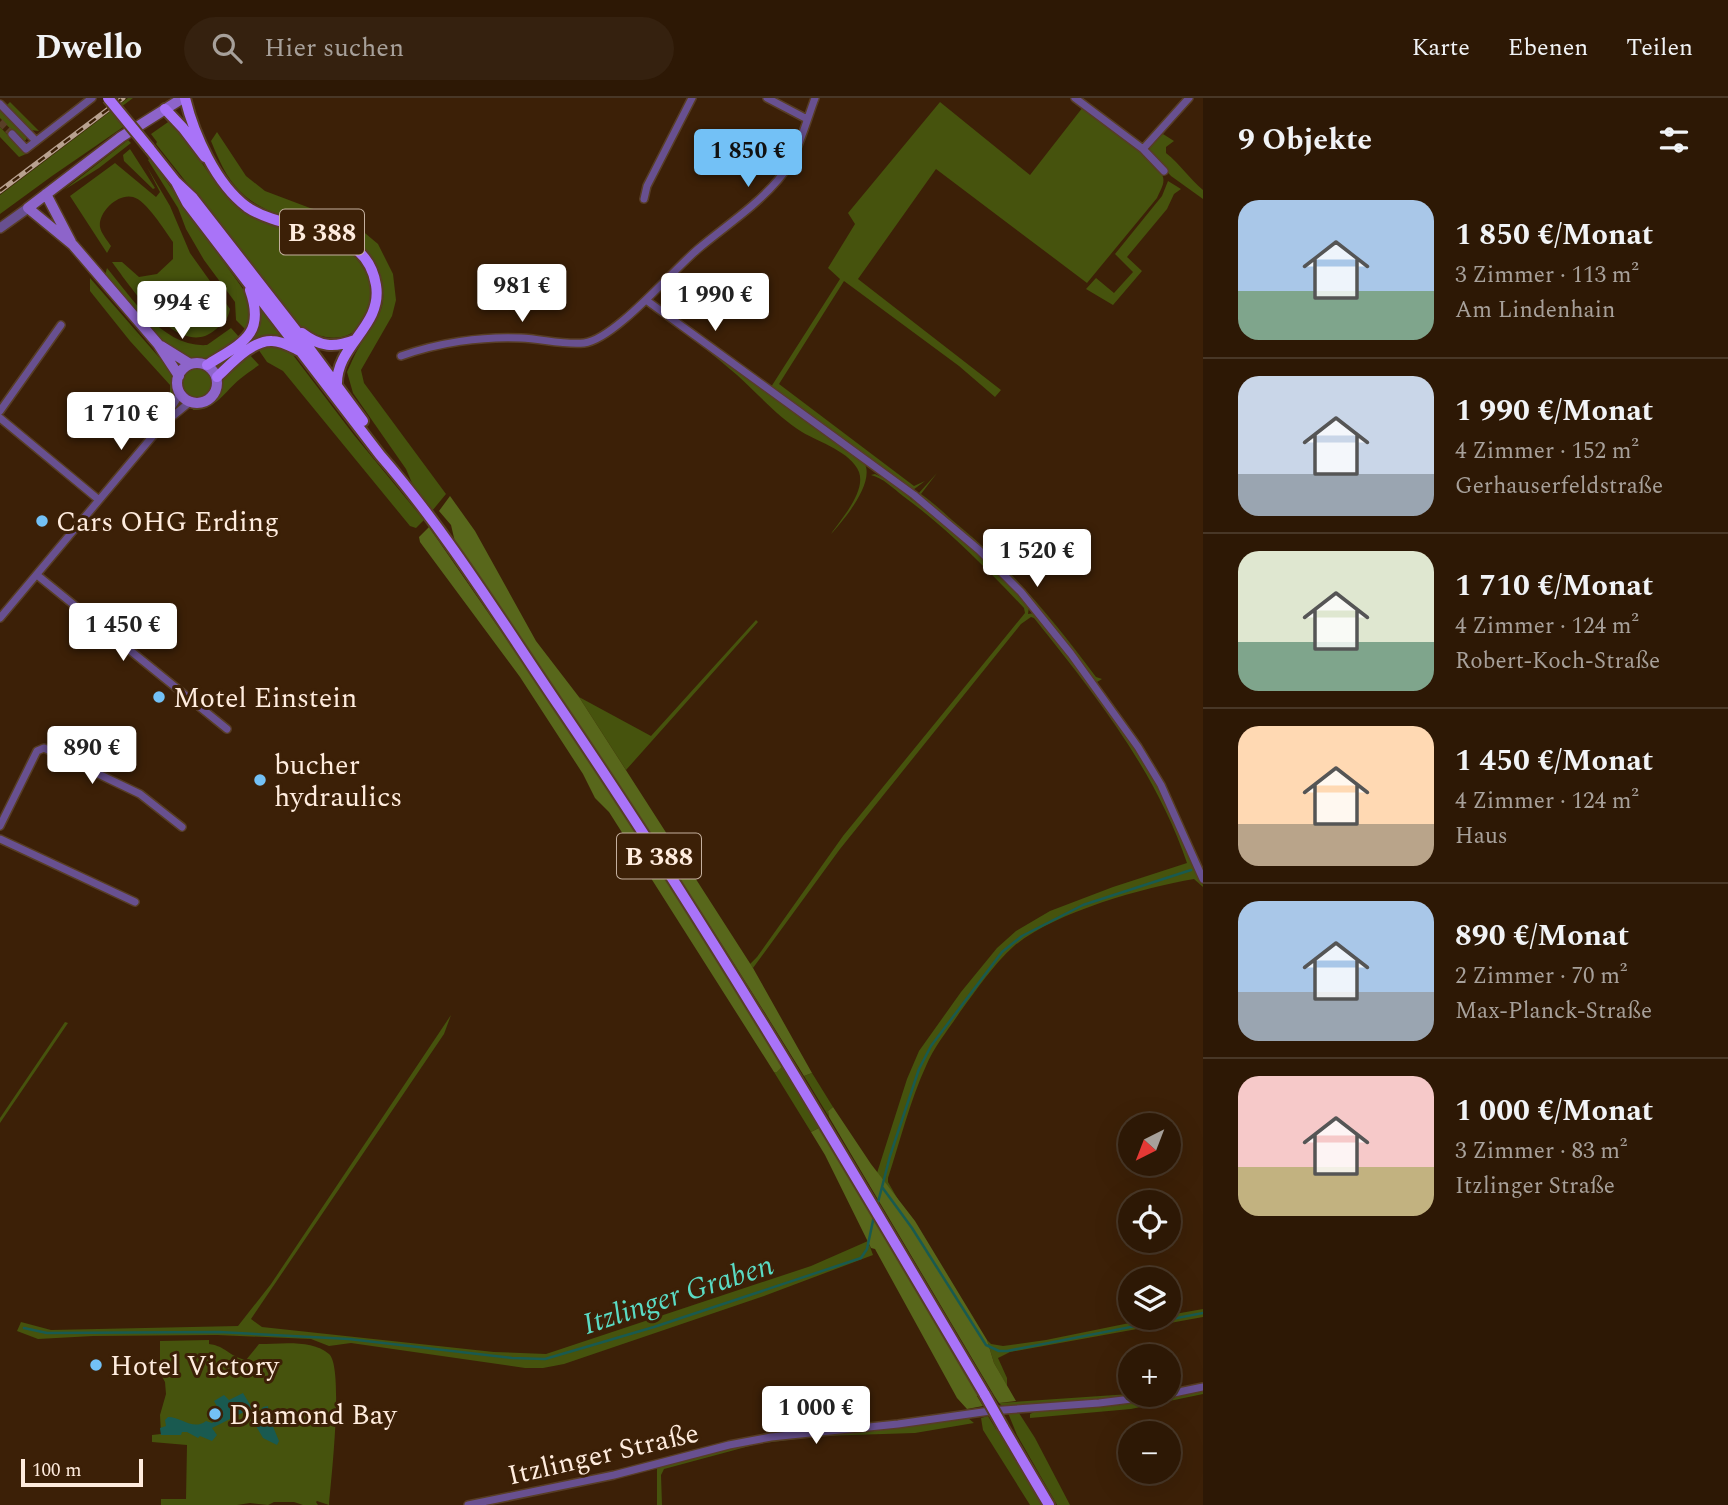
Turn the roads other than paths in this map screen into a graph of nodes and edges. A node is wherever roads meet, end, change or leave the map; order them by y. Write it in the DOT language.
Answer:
graph roads {
  1 [pos="92,98"];
  2 [pos="108,98"];
  3 [pos="184,98"];
  4 [pos="692,98"];
  5 [pos="767,98"];
  6 [pos="815,98"];
  7 [pos="1075,98"];
  8 [pos="1189,98"];
  9 [pos="0,104"];
  10 [pos="165,109"];
  11 [pos="807,119"];
  12 [pos="12,134"];
  13 [pos="36,141"];
  14 [pos="1143,149"];
  15 [pos="207,159"];
  16 [pos="1164,171"];
  17 [pos="176,182"];
  18 [pos="46,194"];
  19 [pos="644,199"];
  20 [pos="28,208"];
  21 [pos="0,228"];
  22 [pos="73,245"];
  23 [pos="247,281"];
  24 [pos="646,300"];
  25 [pos="61,325"];
  26 [pos="295,328"];
  27 [pos="355,340"];
  28 [pos="158,344"];
  29 [pos="302,353"];
  30 [pos="401,356"];
  31 [pos="190,364"];
  32 [pos="207,365"];
  33 [pos="179,376"];
  34 [pos="217,377"];
  35 [pos="337,386"];
  36 [pos="180,394"];
  37 [pos="190,402"];
  38 [pos="0,411"];
  39 [pos="0,418"];
  40 [pos="165,422"];
  41 [pos="403,481"];
  42 [pos="99,500"];
  43 [pos="37,575"];
  44 [pos="0,618"];
  45 [pos="227,729"];
  46 [pos="0,826"];
  47 [pos="182,827"];
  48 [pos="0,839"];
  49 [pos="1203,878"];
  50 [pos="135,902"];
  51 [pos="1203,1387"];
  52 [pos="1181,1391"];
  53 [pos="1118,1401"];
  54 [pos="468,1505"];
  55 [pos="1049,1505"];
  1 -- 13 [label="street"];
  2 -- 17 [label="main road, B 388, bridge"];
  3 -- 10 [label="main road"];
  3 -- 15 [label="main road, B 388"];
  4 -- 19 [label="street"];
  5 -- 11 [label="street"];
  6 -- 11 [label="street"];
  7 -- 14 [label="street"];
  8 -- 14 [label="street"];
  9 -- 13 [label="street"];
  10 -- 15 [label="main road, B 388"];
  10 -- 18 [label="main road"];
  11 -- 24 [label="street"];
  12 -- 13 [label="street"];
  14 -- 16 [label="street"];
  15 -- 27 [label="main road, B 388"];
  17 -- 23 [label="main road, B 388"];
  17 -- 26 [label="main road, B 388"];
  18 -- 20 [label="main road"];
  18 -- 22 [label="main road"];
  20 -- 21 [label="street"];
  20 -- 22 [label="main road"];
  22 -- 28 [label="main road"];
  23 -- 29 [label="main road, B 388"];
  23 -- 32 [label="main road, B 388"];
  24 -- 30 [label="street"];
  24 -- 49 [label="street"];
  25 -- 38 [label="street"];
  26 -- 27 [label="main road, B 388"];
  26 -- 35 [label="main road, B 388"];
  27 -- 35 [label="main road, B 388"];
  28 -- 31 [label="main road"];
  28 -- 33 [label="main road"];
  29 -- 34 [label="main road"];
  29 -- 41 [label="main road, B 388"];
  31 -- 32 [label="main road"];
  31 -- 33 [label="main road"];
  32 -- 34 [label="main road"];
  33 -- 36 [label="main road"];
  34 -- 37 [label="main road"];
  35 -- 41 [label="main road, B 388"];
  36 -- 37 [label="main road"];
  36 -- 40 [label="street"];
  37 -- 40 [label="street"];
  39 -- 42 [label="street"];
  40 -- 42 [label="street"];
  41 -- 55 [label="main road, B 388, bridge"];
  42 -- 43 [label="street"];
  43 -- 44 [label="street"];
  43 -- 45 [label="street"];
  46 -- 47 [label="street"];
  48 -- 50 [label="street"];
  51 -- 52 [label="street, Itzlinger Straße"];
  53 -- 54 [label="street, Itzlinger Straße"];
}
